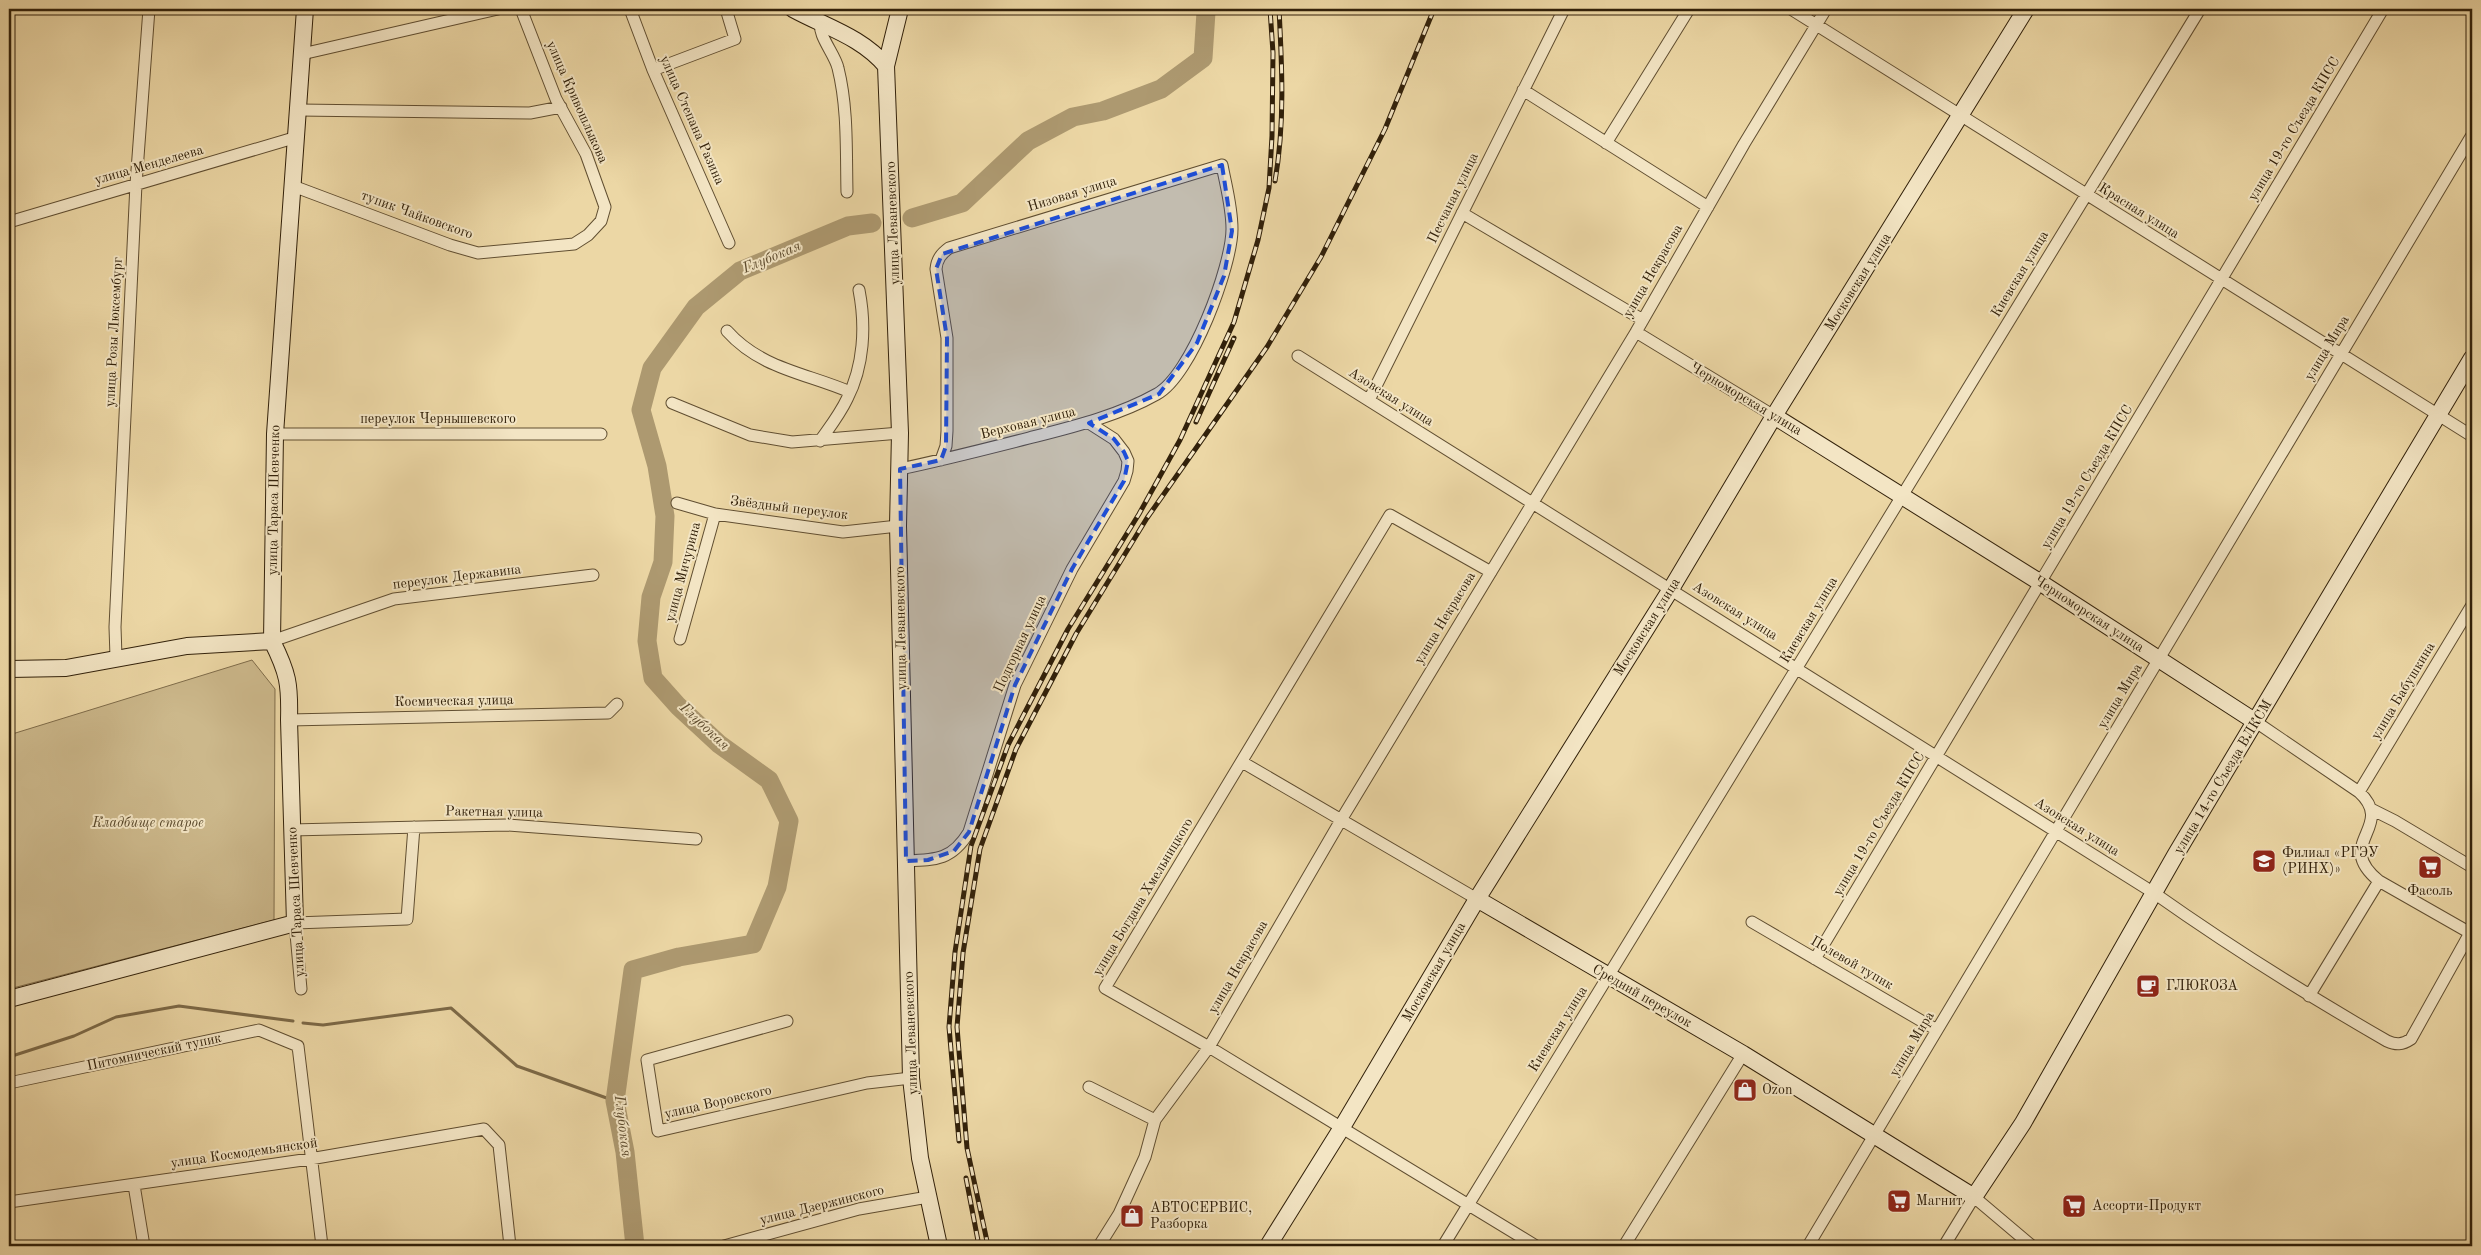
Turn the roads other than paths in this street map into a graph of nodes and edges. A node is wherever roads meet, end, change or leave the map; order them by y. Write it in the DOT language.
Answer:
graph roads {
  1 [pos="149,9"];
  2 [pos="305,9"];
  3 [pos="498,9"];
  4 [pos="521,9"];
  5 [pos="630,9"];
  6 [pos="726,9"];
  7 [pos="793,9"];
  8 [pos="900,9"];
  9 [pos="1564,9"];
  10 [pos="1689,9"];
  11 [pos="1791,9"];
  12 [pos="1826,9"];
  13 [pos="2026,9"];
  14 [pos="2200,9"];
  15 [pos="2383,9"];
  16 [pos="821,22"];
  17 [pos="1816,25"];
  18 [pos="302,54"];
  19 [pos="886,66"];
  20 [pos="653,70"];
  21 [pos="1523,90"];
  22 [pos="561,107"];
  23 [pos="299,110"];
  24 [pos="1960,116"];
  25 [pos="2472,136"];
  26 [pos="297,137"];
  27 [pos="1606,143"];
  28 [pos="136,184"];
  29 [pos="293,186"];
  30 [pos="847,192"];
  31 [pos="2086,195"];
  32 [pos="1708,206"];
  33 [pos="606,207"];
  34 [pos="1462,213"];
  35 [pos="9,222"];
  36 [pos="729,243"];
  37 [pos="2221,280"];
  38 [pos="859,290"];
  39 [pos="1643,320"];
  40 [pos="727,331"];
  41 [pos="1636,332"];
  42 [pos="2342,354"];
  43 [pos="1298,356"];
  44 [pos="2472,358"];
  45 [pos="850,392"];
  46 [pos="1159,394"];
  47 [pos="1369,400"];
  48 [pos="672,404"];
  49 [pos="2438,414"];
  50 [pos="1774,416"];
  51 [pos="1089,423"];
  52 [pos="900,433"];
  53 [pos="275,434"];
  54 [pos="601,434"];
  55 [pos="2472,436"];
  56 [pos="820,441"];
  57 [pos="941,460"];
  58 [pos="900,469"];
  59 [pos="1902,496"];
  60 [pos="1532,503"];
  61 [pos="677,504"];
  62 [pos="715,514"];
  63 [pos="898,526"];
  64 [pos="1491,572"];
  65 [pos="593,575"];
  66 [pos="2041,583"];
  67 [pos="1671,589"];
  68 [pos="2472,605"];
  69 [pos="680,639"];
  70 [pos="272,641"];
  71 [pos="116,657"];
  72 [pos="2159,659"];
  73 [pos="1797,668"];
  74 [pos="9,669"];
  75 [pos="617,704"];
  76 [pos="289,720"];
  77 [pos="2256,722"];
  78 [pos="1937,756"];
  79 [pos="1242,762"];
  80 [pos="2359,792"];
  81 [pos="2373,810"];
  82 [pos="1341,820"];
  83 [pos="414,826"];
  84 [pos="291,830"];
  85 [pos="2056,832"];
  86 [pos="696,839"];
  87 [pos="906,861"];
  88 [pos="2472,867"];
  89 [pos="2379,882"];
  90 [pos="2154,893"];
  91 [pos="1477,898"];
  92 [pos="1752,922"];
  93 [pos="295,923"];
  94 [pos="2471,933"];
  95 [pos="1815,959"];
  96 [pos="1608,976"];
  97 [pos="302,989"];
  98 [pos="2309,996"];
  99 [pos="9,999"];
  100 [pos="788,1021"];
  101 [pos="1937,1030"];
  102 [pos="1209,1047"];
  103 [pos="1743,1054"];
  104 [pos="911,1078"];
  105 [pos="9,1083"];
  106 [pos="1089,1087"];
  107 [pos="1155,1120"];
  108 [pos="1341,1129"];
  109 [pos="1875,1135"];
  110 [pos="310,1159"];
  111 [pos="134,1185"];
  112 [pos="928,1197"];
  113 [pos="1974,1197"];
  114 [pos="9,1202"];
  115 [pos="1468,1205"];
  116 [pos="144,1246"];
  117 [pos="322,1246"];
  118 [pos="510,1246"];
  119 [pos="724,1246"];
  120 [pos="939,1246"];
  121 [pos="1099,1246"];
  122 [pos="1268,1246"];
  123 [pos="1443,1246"];
  124 [pos="1536,1246"];
  125 [pos="1624,1246"];
  126 [pos="1808,1246"];
  127 [pos="1944,1246"];
  128 [pos="2032,1246"];
  1 -- 28 [label="street, улица Розы Люксембург"];
  2 -- 18 [label="street, улица Тараса Шевченко"];
  3 -- 18 [label="street"];
  4 -- 22 [label="street, улица Кривошлыкова"];
  5 -- 20 [label="street, улица Степана Разина"];
  6 -- 20 [label="street"];
  7 -- 16 [label="street"];
  8 -- 19 [label="street, улица Леваневского"];
  9 -- 21 [label="street, Песчаная улица"];
  10 -- 27 [label="street"];
  11 -- 17 [label="street, Красная улица"];
  12 -- 17 [label="street, улица Некрасова"];
  13 -- 24 [label="street, Московская улица"];
  14 -- 31 [label="street, Киевская улица"];
  15 -- 37 [label="street, улица 19-го Съезда КПСС"];
  16 -- 19 [label="street"];
  16 -- 30 [label="street"];
  17 -- 24 [label="street, Красная улица"];
  17 -- 32 [label="street, улица Некрасова"];
  18 -- 23 [label="street, улица Тараса Шевченко"];
  19 -- 52 [label="street, улица Леваневского"];
  20 -- 36 [label="street, улица Степана Разина"];
  21 -- 27 [label="street"];
  21 -- 34 [label="street, Песчаная улица"];
  22 -- 23 [label="street"];
  22 -- 33 [label="street, улица Кривошлыкова"];
  23 -- 26 [label="street, улица Тараса Шевченко"];
  24 -- 31 [label="street, Красная улица"];
  24 -- 50 [label="street, Московская улица"];
  25 -- 42 [label="street, улица Мира"];
  26 -- 28 [label="street, улица Менделеева"];
  26 -- 29 [label="street, улица Тараса Шевченко"];
  27 -- 32 [label="street"];
  28 -- 35 [label="street, улица Менделеева"];
  28 -- 71 [label="street, улица Розы Люксембург"];
  29 -- 33 [label="street, тупик Чайковского"];
  29 -- 53 [label="street, улица Тараса Шевченко"];
  31 -- 37 [label="street, Красная улица"];
  31 -- 59 [label="street, Киевская улица"];
  32 -- 39 [label="street, улица Некрасова"];
  34 -- 39 [label="street"];
  34 -- 47 [label="street, Песчаная улица"];
  37 -- 42 [label="street, Красная улица"];
  37 -- 66 [label="street, улица 19-го Съезда КПСС"];
  38 -- 45 [label="street"];
  39 -- 41 [label="street, улица Некрасова"];
  40 -- 45 [label="street"];
  41 -- 50 [label="street, Черноморская улица"];
  41 -- 60 [label="street, улица Некрасова"];
  42 -- 49 [label="street, Красная улица"];
  42 -- 72 [label="street, улица Мира"];
  43 -- 47 [label="street, Азовская улица"];
  44 -- 49 [label="street, улица 14-го Съезда ВЛКСМ"];
  45 -- 56 [label="street"];
  46 -- 51 [label="street, Верховая улица"];
  46 -- 57 [label="street, Низовая улица"];
  47 -- 60 [label="street, Азовская улица"];
  48 -- 56 [label="street"];
  49 -- 55 [label="street, Красная улица"];
  49 -- 77 [label="street, улица 14-го Съезда ВЛКСМ"];
  50 -- 59 [label="street, Черноморская улица"];
  50 -- 67 [label="street, Московская улица"];
  51 -- 57 [label="street, Верховая улица"];
  51 -- 87 [label="street, Подгорная улица"];
  52 -- 56 [label="street"];
  52 -- 58 [label="street, улица Леваневского"];
  53 -- 54 [label="street, переулок Чернышевского"];
  53 -- 70 [label="street, улица Тараса Шевченко"];
  57 -- 58 [label="street, Верховая улица"];
  58 -- 63 [label="street, улица Леваневского"];
  59 -- 66 [label="street, Черноморская улица"];
  59 -- 73 [label="street, Киевская улица"];
  60 -- 64 [label="street, улица Некрасова"];
  60 -- 67 [label="street, Азовская улица"];
  61 -- 62 [label="street, Звёздный переулок"];
  62 -- 63 [label="street, Звёздный переулок"];
  62 -- 69 [label="street, улица Мичурина"];
  63 -- 87 [label="street, улица Леваневского"];
  64 -- 79 [label="street, улица Богдана Хмельницкого"];
  64 -- 82 [label="street, улица Некрасова"];
  65 -- 70 [label="street, переулок Державина"];
  66 -- 72 [label="street, Черноморская улица"];
  66 -- 78 [label="street, улица 19-го Съезда КПСС"];
  67 -- 73 [label="street, Азовская улица"];
  67 -- 91 [label="street, Московская улица"];
  68 -- 80 [label="street, улица Бабушкина"];
  70 -- 71 [label="street"];
  70 -- 76 [label="street, улица Тараса Шевченко"];
  71 -- 74 [label="street"];
  72 -- 77 [label="street, Черноморская улица"];
  72 -- 85 [label="street, улица Мира"];
  73 -- 78 [label="street, Азовская улица"];
  73 -- 96 [label="street, Киевская улица"];
  75 -- 76 [label="street, Космическая улица"];
  76 -- 84 [label="street, улица Тараса Шевченко"];
  77 -- 80 [label="street, Черноморская улица"];
  77 -- 90 [label="street, улица 14-го Съезда ВЛКСМ"];
  78 -- 85 [label="street, Азовская улица"];
  78 -- 95 [label="street, улица 19-го Съезда КПСС"];
  79 -- 82 [label="street, Средний переулок"];
  79 -- 102 [label="street, улица Богдана Хмельницкого"];
  80 -- 81 [label="street, Черноморская улица"];
  81 -- 88 [label="street"];
  81 -- 89 [label="street"];
  82 -- 91 [label="street, Средний переулок"];
  82 -- 102 [label="street, улица Некрасова"];
  83 -- 84 [label="street, Ракетная улица"];
  83 -- 86 [label="street, Ракетная улица"];
  83 -- 93 [label="street"];
  84 -- 93 [label="street, улица Тараса Шевченко"];
  85 -- 90 [label="street, Азовская улица"];
  85 -- 101 [label="street, улица Мира"];
  87 -- 104 [label="street, улица Леваневского"];
  89 -- 94 [label="street"];
  89 -- 98 [label="street"];
  90 -- 98 [label="street, Азовская улица"];
  90 -- 113 [label="street, улица 14-го Съезда ВЛКСМ"];
  91 -- 96 [label="street, Средний переулок"];
  91 -- 108 [label="street, Московская улица"];
  92 -- 95 [label="street, Полевой тупик"];
  93 -- 97 [label="street, улица Тараса Шевченко"];
  93 -- 99 [label="street"];
  94 -- 98 [label="street, Азовская улица"];
  95 -- 101 [label="street, Полевой тупик"];
  96 -- 103 [label="street, Средний переулок"];
  96 -- 115 [label="street, Киевская улица"];
  100 -- 104 [label="street, улица Воровского"];
  101 -- 109 [label="street, улица Мира"];
  102 -- 107 [label="street, улица Некрасова"];
  102 -- 108 [label="street, улица Богдана Хмельницкого"];
  103 -- 109 [label="street, Средний переулок"];
  103 -- 125 [label="street"];
  104 -- 112 [label="street, улица Леваневского"];
  105 -- 110 [label="street, Питомнический тупик"];
  106 -- 107 [label="street"];
  107 -- 121 [label="street, улица Некрасова"];
  108 -- 115 [label="street, улица Богдана Хмельницкого"];
  108 -- 122 [label="street, Московская улица"];
  109 -- 113 [label="street, Средний переулок"];
  109 -- 126 [label="street, улица Мира"];
  110 -- 111 [label="street, улица Космодемьянской"];
  110 -- 117 [label="street"];
  110 -- 118 [label="street, улица Космодемьянской"];
  111 -- 114 [label="street, улица Космодемьянской"];
  111 -- 116 [label="street"];
  112 -- 119 [label="street, улица Дзержинского"];
  112 -- 120 [label="street, улица Леваневского"];
  113 -- 127 [label="street"];
  113 -- 128 [label="street, Средний переулок"];
  115 -- 123 [label="street, Киевская улица"];
  115 -- 124 [label="street, улица Богдана Хмельницкого"];
}
